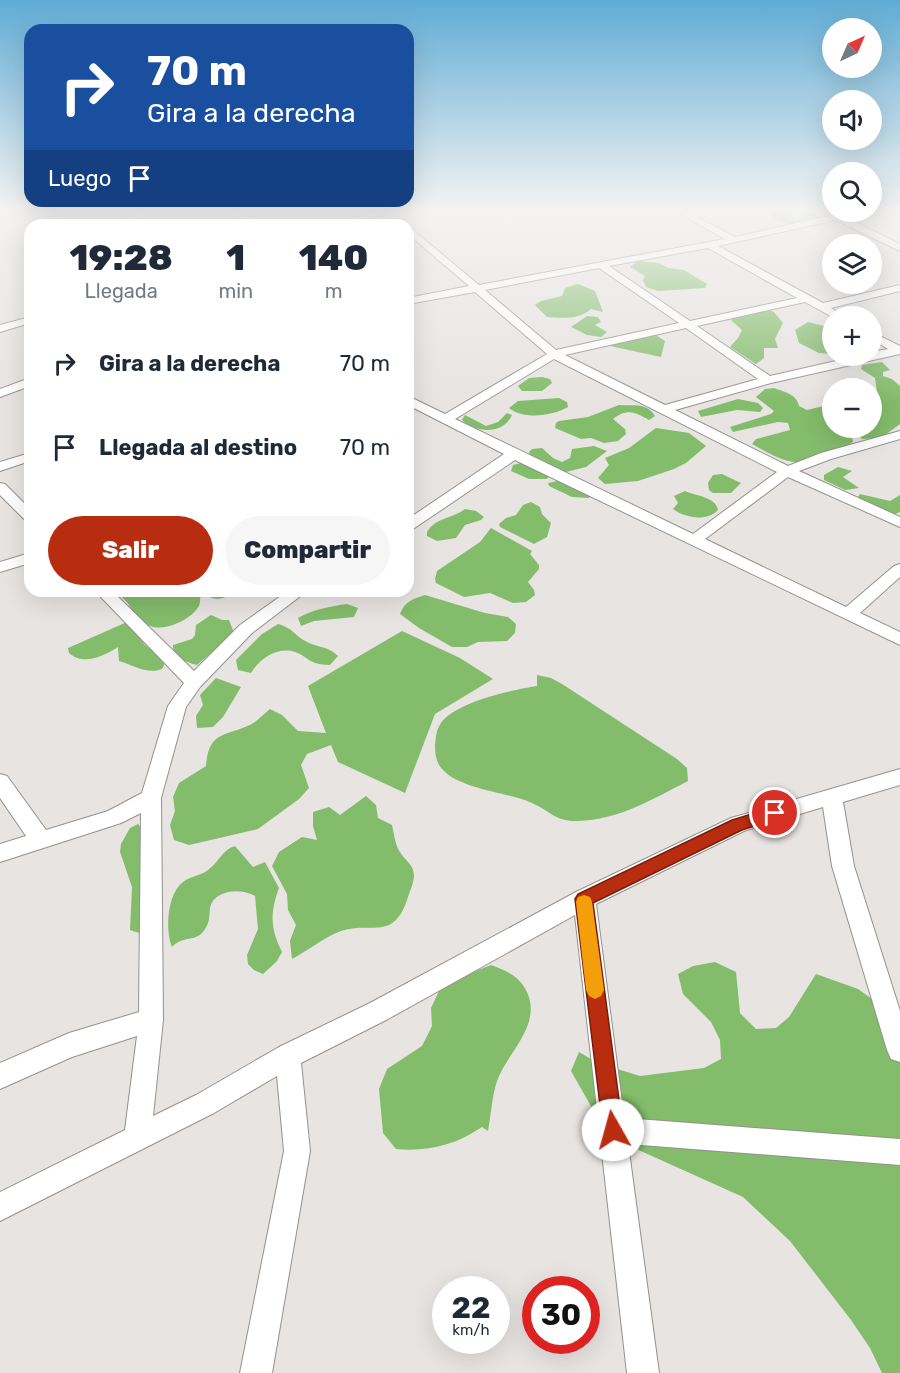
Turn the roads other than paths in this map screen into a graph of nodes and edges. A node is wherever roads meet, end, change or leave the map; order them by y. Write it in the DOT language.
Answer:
graph roads {
  1 [pos="462,274"];
  2 [pos="553,274"];
  3 [pos="614,274"];
  4 [pos="762,274"];
  5 [pos="479,288"];
  6 [pos="900,288"];
  7 [pos="805,299"];
  8 [pos="414,300"];
  9 [pos="826,306"];
  10 [pos="822,307"];
  11 [pos="24,322"];
  12 [pos="687,325"];
  13 [pos="0,329"];
  14 [pos="882,341"];
  15 [pos="898,350"];
  16 [pos="554,354"];
  17 [pos="768,380"];
  18 [pos="24,384"];
  19 [pos="0,393"];
  20 [pos="414,403"];
  21 [pos="664,409"];
  22 [pos="444,419"];
  23 [pos="900,435"];
  24 [pos="514,454"];
  25 [pos="24,459"];
  26 [pos="0,467"];
  27 [pos="787,471"];
  28 [pos="0,487"];
  29 [pos="24,511"];
  30 [pos="414,522"];
  31 [pos="900,523"];
  32 [pos="693,541"];
  33 [pos="24,560"];
  34 [pos="0,567"];
  35 [pos="900,569"];
  36 [pos="109,597"];
  37 [pos="291,597"];
  38 [pos="848,614"];
  39 [pos="900,639"];
  40 [pos="194,682"];
  41 [pos="900,777"];
  42 [pos="0,782"];
  43 [pos="832,797"];
  44 [pos="151,798"];
  45 [pos="41,840"];
  46 [pos="0,853"];
  47 [pos="584,899"];
  48 [pos="151,1020"];
  49 [pos="900,1050"];
  50 [pos="288,1056"];
  51 [pos="0,1076"];
  52 [pos="613,1130"];
  53 [pos="137,1138"];
  54 [pos="900,1152"];
  55 [pos="0,1207"];
  56 [pos="256,1373"];
  57 [pos="643,1373"];
  1 -- 5 [label="street"];
  2 -- 5 [label="street"];
  3 -- 12 [label="street"];
  4 -- 7 [label="street"];
  5 -- 8 [label="street"];
  5 -- 16 [label="street"];
  6 -- 9 [label="street"];
  7 -- 10 [label="street"];
  7 -- 12 [label="street"];
  11 -- 13 [label="street"];
  12 -- 16 [label="street"];
  12 -- 17 [label="street"];
  14 -- 15 [label="street"];
  15 -- 17 [label="street"];
  16 -- 21 [label="street"];
  16 -- 22 [label="street"];
  17 -- 21 [label="street"];
  18 -- 19 [label="street"];
  20 -- 22 [label="street"];
  21 -- 27 [label="street"];
  22 -- 24 [label="street"];
  23 -- 27 [label="street"];
  24 -- 30 [label="street"];
  24 -- 32 [label="street"];
  25 -- 26 [label="street"];
  27 -- 31 [label="street"];
  27 -- 32 [label="street"];
  28 -- 29 [label="street"];
  32 -- 38 [label="street"];
  33 -- 34 [label="street"];
  35 -- 38 [label="street"];
  36 -- 40 [label="street"];
  37 -- 40 [label="street"];
  38 -- 39 [label="street"];
  40 -- 44 [label="street"];
  41 -- 43 [label="street"];
  42 -- 45 [label="street"];
  43 -- 47 [label="street"];
  43 -- 49 [label="street"];
  44 -- 45 [label="street"];
  44 -- 48 [label="street"];
  45 -- 46 [label="street"];
  47 -- 50 [label="street"];
  47 -- 52 [label="street"];
  48 -- 51 [label="street"];
  48 -- 53 [label="street"];
  50 -- 53 [label="street"];
  50 -- 56 [label="street"];
  52 -- 54 [label="street"];
  52 -- 57 [label="street"];
  53 -- 55 [label="street"];
}
